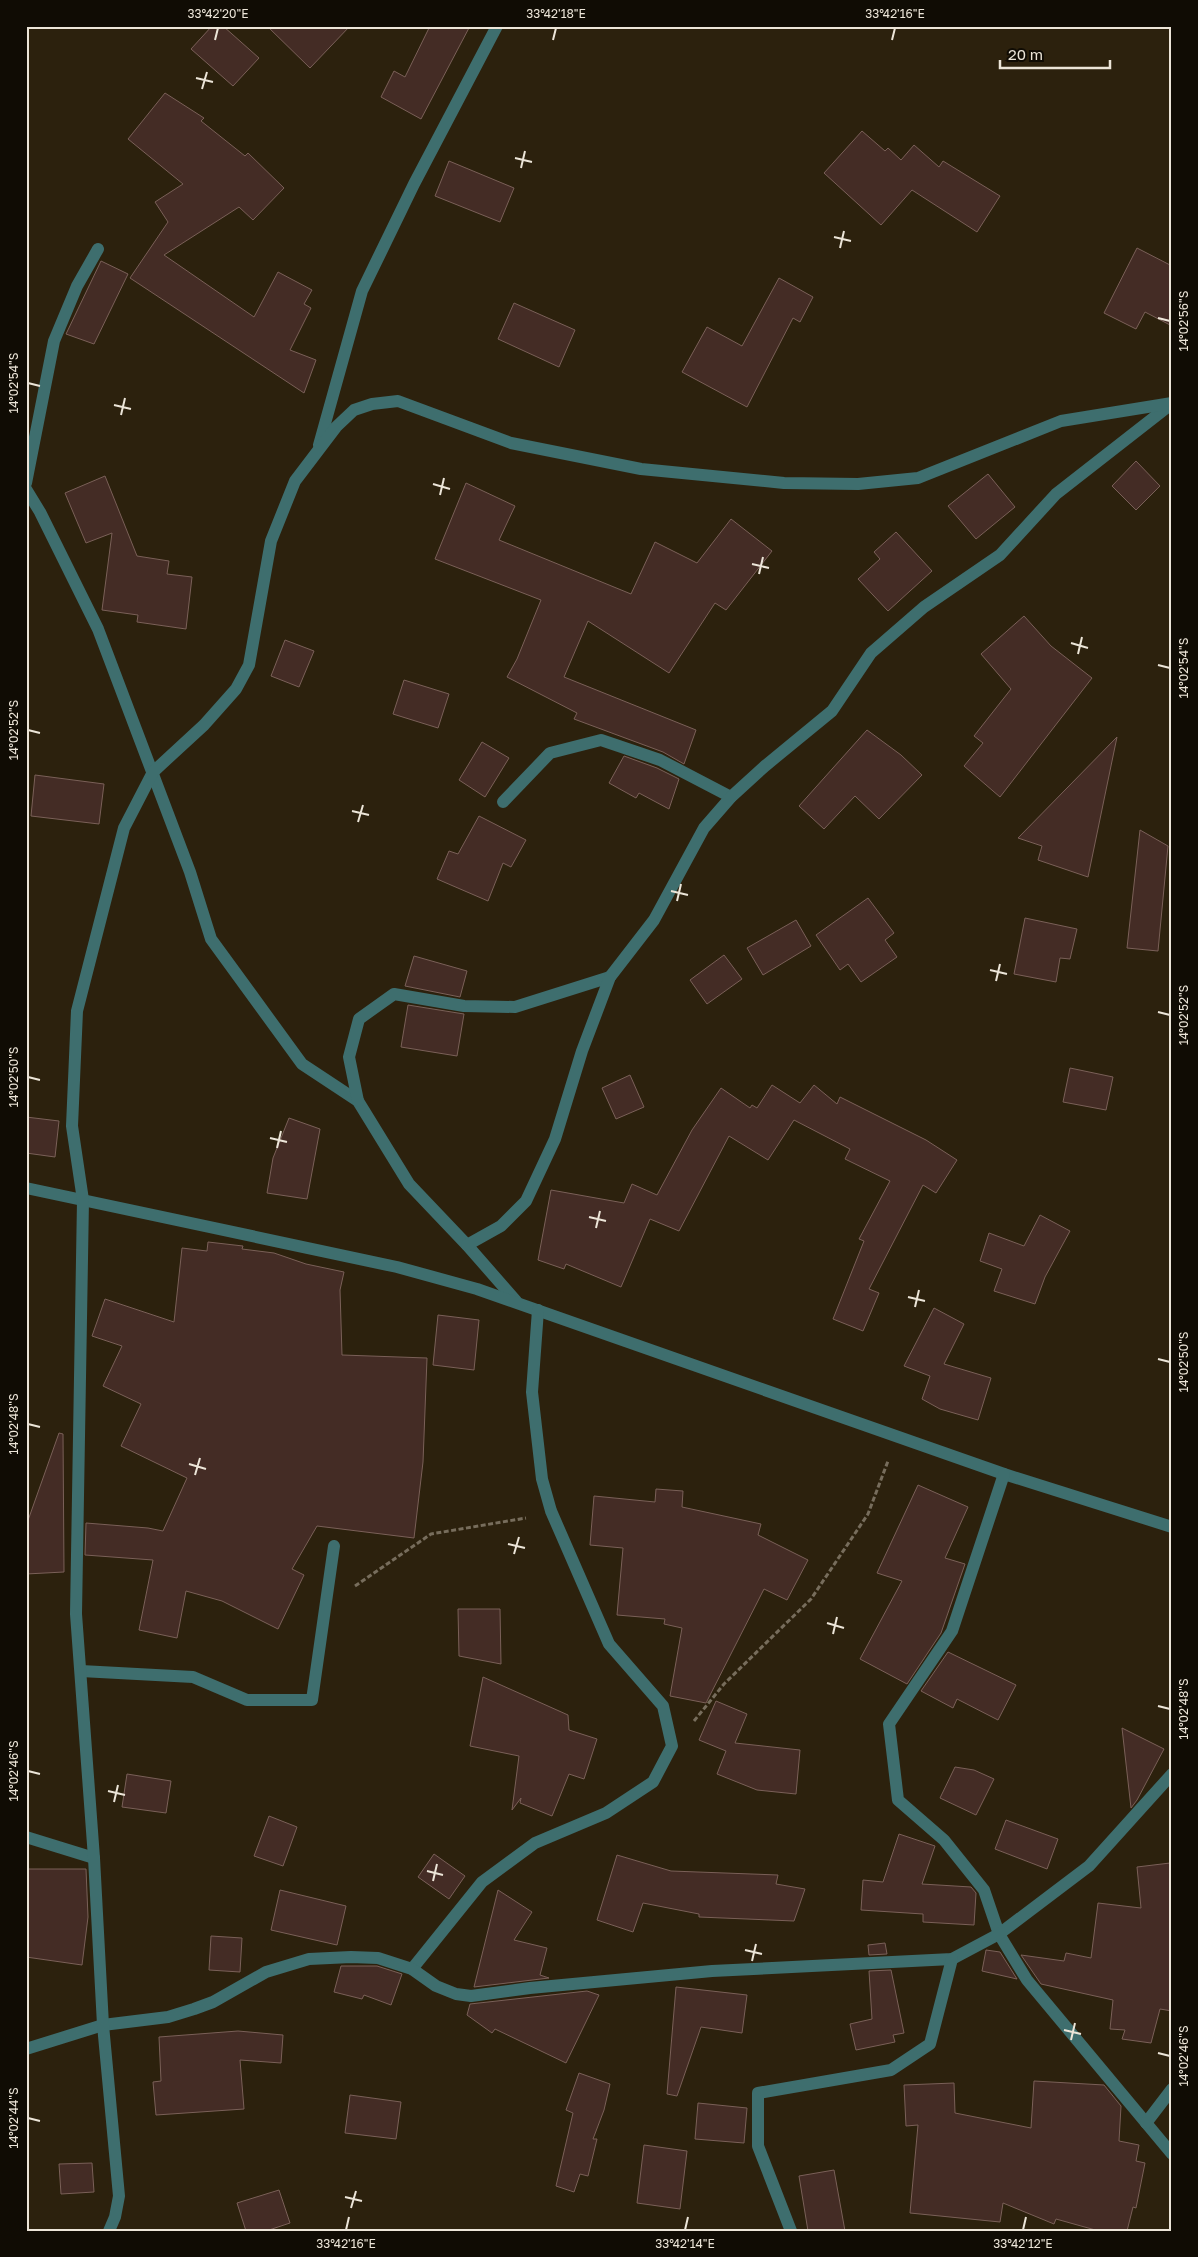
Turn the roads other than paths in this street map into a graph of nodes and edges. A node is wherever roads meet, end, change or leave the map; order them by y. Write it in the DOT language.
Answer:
graph roads {
  1 [pos="498,26"];
  2 [pos="98,249"];
  3 [pos="317,450"];
  4 [pos="26,483"];
  5 [pos="26,490"];
  6 [pos="153,772"];
  7 [pos="731,797"];
  8 [pos="503,802"];
  9 [pos="610,977"];
  10 [pos="358,1101"];
  11 [pos="26,1188"];
  12 [pos="83,1200"];
  13 [pos="467,1245"];
  14 [pos="516,1302"];
  15 [pos="538,1310"];
  16 [pos="1004,1474"];
  17 [pos="1172,1527"];
  18 [pos="334,1546"];
  19 [pos="81,1671"];
  20 [pos="1172,1774"];
  21 [pos="26,1837"];
  22 [pos="94,1858"];
  23 [pos="999,1934"];
  24 [pos="952,1959"];
  25 [pos="412,1969"];
  26 [pos="103,2025"];
  27 [pos="26,2049"];
  28 [pos="1172,2089"];
  29 [pos="1146,2123"];
  30 [pos="1172,2154"];
  31 [pos="109,2231"];
  32 [pos="791,2231"];
  1 -- 3 [label="street"];
  2 -- 4 [label="street"];
  3 -- 6 [label="street"];
  3 -- 7 [label="street"];
  5 -- 6 [label="street"];
  6 -- 10 [label="street"];
  6 -- 12 [label="street"];
  7 -- 8 [label="street"];
  7 -- 9 [label="street"];
  9 -- 10 [label="street"];
  9 -- 13 [label="street"];
  10 -- 13 [label="street"];
  11 -- 12 [label="street"];
  12 -- 14 [label="street"];
  12 -- 19 [label="street"];
  13 -- 14 [label="street"];
  14 -- 15 [label="street"];
  15 -- 16 [label="street"];
  15 -- 25 [label="street"];
  16 -- 17 [label="street"];
  16 -- 23 [label="street"];
  18 -- 19 [label="street"];
  19 -- 22 [label="street"];
  20 -- 23 [label="street"];
  21 -- 22 [label="street"];
  22 -- 26 [label="street"];
  23 -- 24 [label="street"];
  23 -- 29 [label="street"];
  24 -- 25 [label="street"];
  24 -- 32 [label="street"];
  25 -- 26 [label="street"];
  26 -- 27 [label="street"];
  26 -- 31 [label="street"];
  28 -- 29 [label="street"];
  29 -- 30 [label="street"];
}
